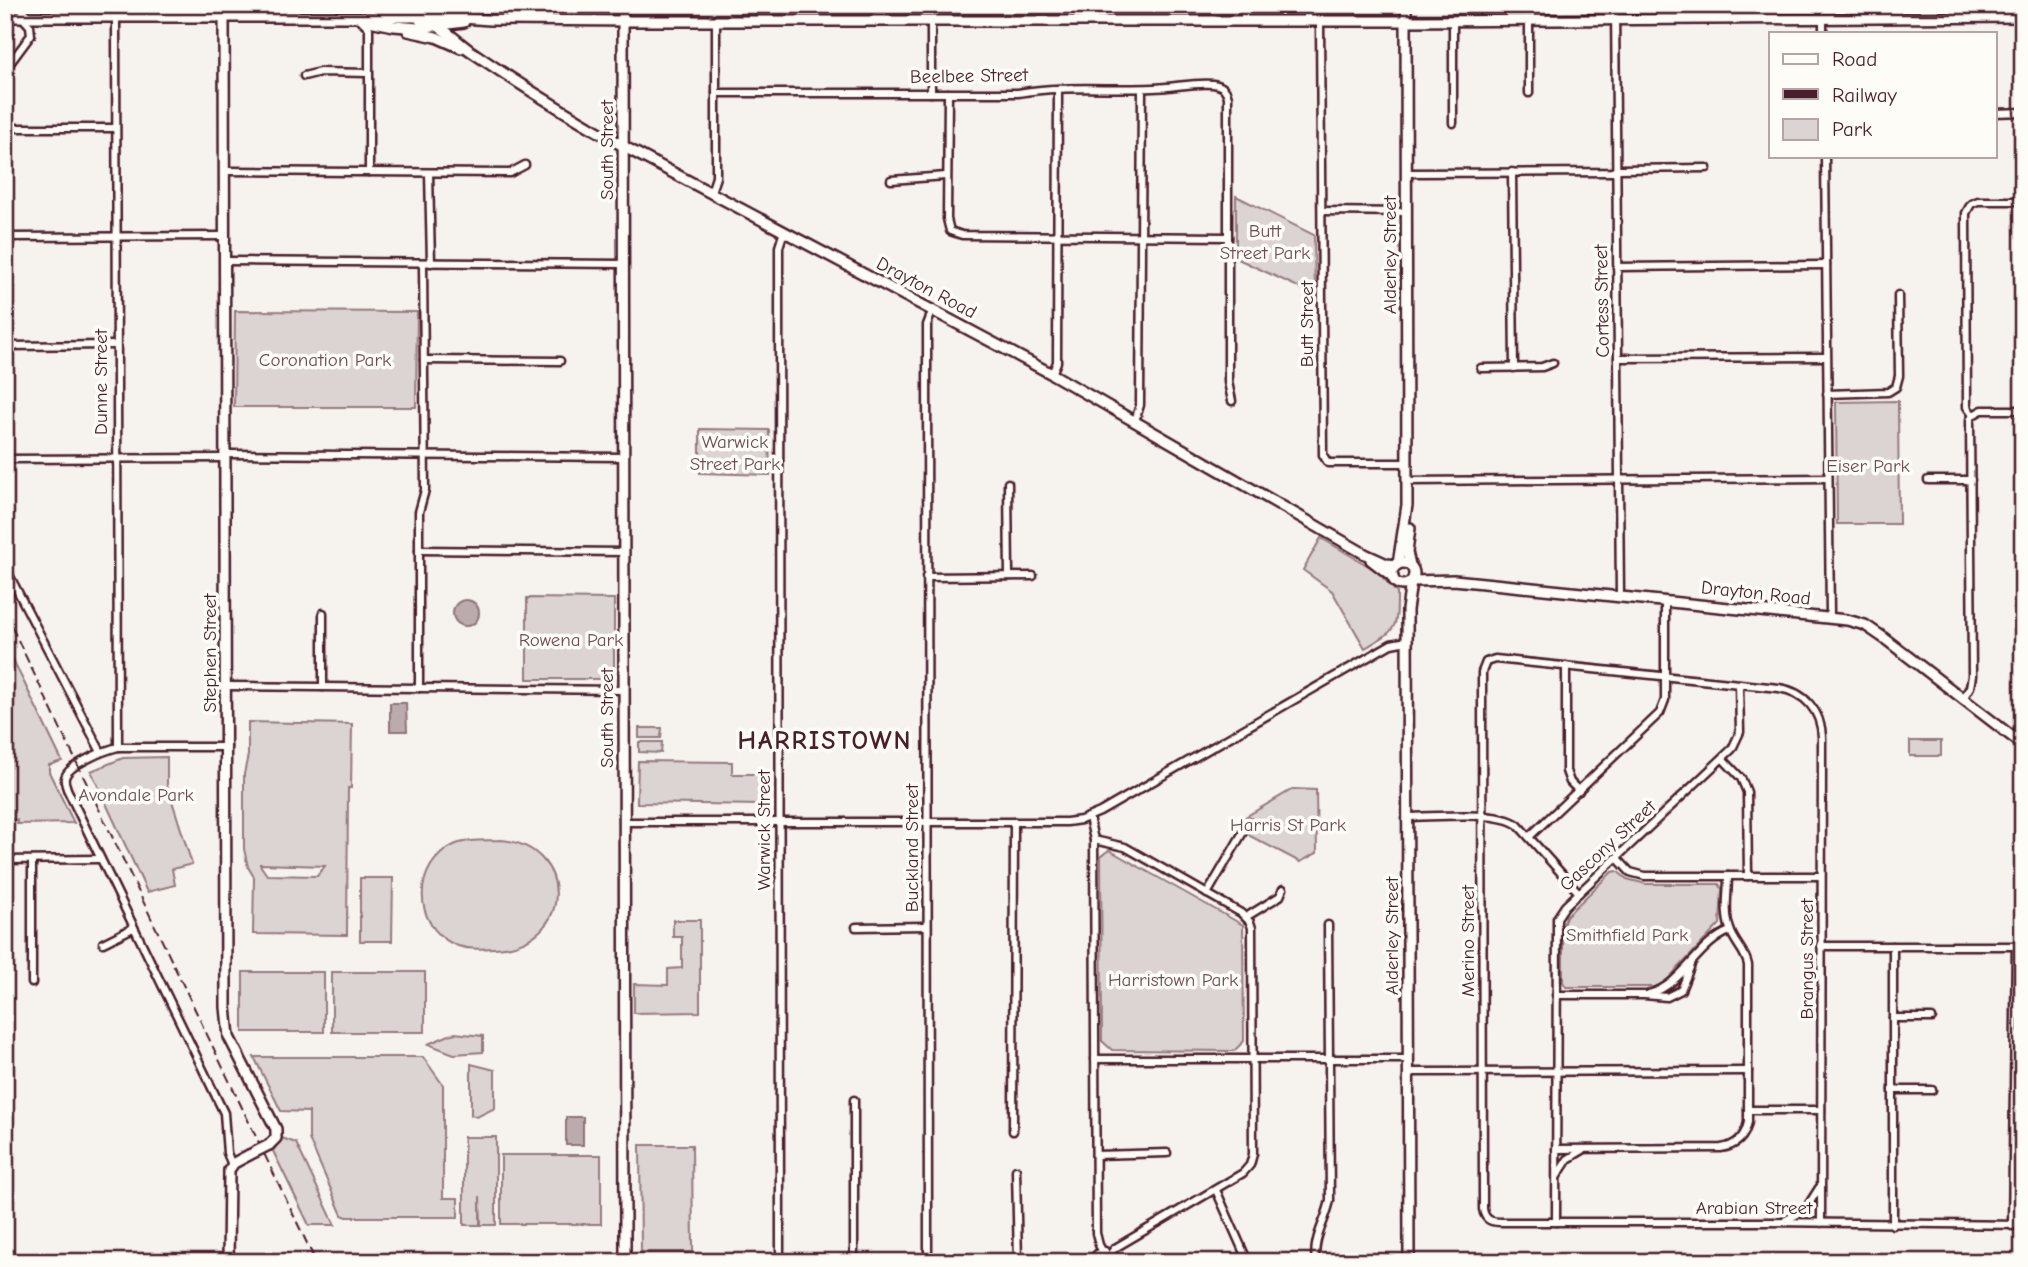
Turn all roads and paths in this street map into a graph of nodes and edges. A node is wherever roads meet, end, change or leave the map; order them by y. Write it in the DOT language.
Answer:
graph roads {
  1 [pos="17,5"];
  2 [pos="624,5"];
  3 [pos="1244,5"];
  4 [pos="1307,5"];
  5 [pos="1406,5"];
  6 [pos="1615,5"];
  7 [pos="225,10"];
  8 [pos="5,17"];
  9 [pos="27,17"];
  10 [pos="116,17"];
  11 [pos="2023,17"];
  12 [pos="1823,18"];
  13 [pos="358,19"];
  14 [pos="491,19"];
  15 [pos="1614,19"];
  16 [pos="379,20"];
  17 [pos="716,20"];
  18 [pos="1244,20"];
  19 [pos="1307,20"];
  20 [pos="1529,20"];
  21 [pos="624,21"];
  22 [pos="931,21"];
  23 [pos="1320,21"];
  24 [pos="1406,21"];
  25 [pos="1453,21"];
  26 [pos="394,26"];
  27 [pos="437,26"];
  28 [pos="369,28"];
  29 [pos="1823,32"];
  30 [pos="472,53"];
  31 [pos="5,70"];
  32 [pos="368,73"];
  33 [pos="304,76"];
  34 [pos="1058,89"];
  35 [pos="1142,89"];
  36 [pos="716,93"];
  37 [pos="931,93"];
  38 [pos="948,93"];
  39 [pos="1529,93"];
  40 [pos="2023,112"];
  41 [pos="1996,113"];
  42 [pos="1453,123"];
  43 [pos="5,128"];
  44 [pos="114,128"];
  45 [pos="623,146"];
  46 [pos="1825,158"];
  47 [pos="525,165"];
  48 [pos="1707,168"];
  49 [pos="1616,170"];
  50 [pos="225,171"];
  51 [pos="369,172"];
  52 [pos="1512,172"];
  53 [pos="429,173"];
  54 [pos="1406,173"];
  55 [pos="946,176"];
  56 [pos="891,180"];
  57 [pos="711,192"];
  58 [pos="2023,201"];
  59 [pos="1322,211"];
  60 [pos="1406,212"];
  61 [pos="784,231"];
  62 [pos="1057,235"];
  63 [pos="225,236"];
  64 [pos="1140,236"];
  65 [pos="5,237"];
  66 [pos="115,237"];
  67 [pos="1228,237"];
  68 [pos="225,261"];
  69 [pos="427,263"];
  70 [pos="623,264"];
  71 [pos="1826,265"];
  72 [pos="1616,267"];
  73 [pos="1898,295"];
  74 [pos="933,309"];
  75 [pos="116,345"];
  76 [pos="5,346"];
  77 [pos="1826,357"];
  78 [pos="1618,358"];
  79 [pos="424,360"];
  80 [pos="560,361"];
  81 [pos="1553,363"];
  82 [pos="1481,368"];
  83 [pos="1514,368"];
  84 [pos="1052,374"];
  85 [pos="1827,394"];
  86 [pos="1232,401"];
  87 [pos="2023,410"];
  88 [pos="1973,415"];
  89 [pos="1135,421"];
  90 [pos="425,455"];
  91 [pos="226,456"];
  92 [pos="623,457"];
  93 [pos="116,458"];
  94 [pos="5,459"];
  95 [pos="1407,463"];
  96 [pos="1828,478"];
  97 [pos="1619,479"];
  98 [pos="1928,480"];
  99 [pos="1971,480"];
  100 [pos="1407,481"];
  101 [pos="1008,483"];
  102 [pos="1407,505"];
  103 [pos="419,550"];
  104 [pos="624,552"];
  105 [pos="1365,554"];
  106 [pos="1398,564"];
  107 [pos="5,567"];
  108 [pos="1411,567"];
  109 [pos="1009,576"];
  110 [pos="1033,576"];
  111 [pos="926,577"];
  112 [pos="1445,579"];
  113 [pos="1395,580"];
  114 [pos="1412,581"];
  115 [pos="1620,597"];
  116 [pos="1665,601"];
  117 [pos="1407,610"];
  118 [pos="323,613"];
  119 [pos="1830,617"];
  120 [pos="1407,640"];
  121 [pos="1566,666"];
  122 [pos="1666,676"];
  123 [pos="1740,684"];
  124 [pos="227,686"];
  125 [pos="323,687"];
  126 [pos="419,688"];
  127 [pos="624,690"];
  128 [pos="1963,699"];
  129 [pos="2023,745"];
  130 [pos="118,747"];
  131 [pos="227,747"];
  132 [pos="101,752"];
  133 [pos="1723,758"];
  134 [pos="1579,791"];
  135 [pos="1089,817"];
  136 [pos="1408,817"];
  137 [pos="1482,817"];
  138 [pos="624,822"];
  139 [pos="779,822"];
  140 [pos="927,822"];
  141 [pos="1014,822"];
  142 [pos="1249,822"];
  143 [pos="1529,837"];
  144 [pos="1094,840"];
  145 [pos="1617,858"];
  146 [pos="99,859"];
  147 [pos="5,860"];
  148 [pos="32,860"];
  149 [pos="1728,876"];
  150 [pos="1748,876"];
  151 [pos="1821,876"];
  152 [pos="1283,889"];
  153 [pos="1579,893"];
  154 [pos="1207,894"];
  155 [pos="1246,917"];
  156 [pos="1328,925"];
  157 [pos="926,926"];
  158 [pos="856,927"];
  159 [pos="133,928"];
  160 [pos="1730,931"];
  161 [pos="103,943"];
  162 [pos="1821,946"];
  163 [pos="1893,946"];
  164 [pos="2019,946"];
  165 [pos="1691,965"];
  166 [pos="32,983"];
  167 [pos="1556,995"];
  168 [pos="1644,995"];
  169 [pos="1893,1018"];
  170 [pos="1933,1018"];
  171 [pos="1095,1059"];
  172 [pos="1253,1059"];
  173 [pos="1329,1059"];
  174 [pos="1409,1059"];
  175 [pos="1409,1072"];
  176 [pos="1483,1072"];
  177 [pos="1556,1072"];
  178 [pos="1748,1072"];
  179 [pos="1893,1090"];
  180 [pos="1932,1090"];
  181 [pos="854,1100"];
  182 [pos="1748,1110"];
  183 [pos="1821,1110"];
  184 [pos="1013,1131"];
  185 [pos="1556,1149"];
  186 [pos="1589,1149"];
  187 [pos="1167,1153"];
  188 [pos="1096,1155"];
  189 [pos="232,1165"];
  190 [pos="1016,1170"];
  191 [pos="1821,1178"];
  192 [pos="1556,1180"];
  193 [pos="1216,1190"];
  194 [pos="1487,1218"];
  195 [pos="1556,1222"];
  196 [pos="1780,1222"];
  197 [pos="1821,1223"];
  198 [pos="1893,1225"];
  199 [pos="2012,1226"];
  200 [pos="2023,1226"];
  201 [pos="1104,1257"];
  202 [pos="228,1262"];
  203 [pos="625,1262"];
  204 [pos="780,1262"];
  205 [pos="854,1262"];
  206 [pos="928,1262"];
  207 [pos="1018,1262"];
  208 [pos="1090,1262"];
  209 [pos="1248,1262"];
  210 [pos="1316,1262"];
  211 [pos="1409,1262"];
  1 -- 9 [label="street"];
  2 -- 21 [label="main road, South Street"];
  3 -- 18 [label="street"];
  4 -- 19 [label="street"];
  5 -- 24 [label="main road, Alderley Street"];
  6 -- 15 [label="street, Cortess Street"];
  7 -- 10 [label="main road"];
  7 -- 13 [label="main road"];
  7 -- 50 [label="main road, Stephen Street"];
  8 -- 9 [label="main road"];
  9 -- 10 [label="main road"];
  9 -- 31 [label="street"];
  10 -- 44 [label="street, Dunne Street"];
  11 -- 12 [label="main road"];
  12 -- 15 [label="main road"];
  12 -- 29 [label="street"];
  13 -- 16 [label="main road"];
  13 -- 28 [label="street"];
  14 -- 16 [label="main road"];
  14 -- 21 [label="main road"];
  14 -- 27 [label="main road"];
  15 -- 20 [label="main road"];
  15 -- 49 [label="street, Cortess Street"];
  16 -- 26 [label="main road"];
  16 -- 27 [label="main road"];
  16 -- 28 [label="street"];
  17 -- 21 [label="main road"];
  17 -- 22 [label="main road"];
  17 -- 36 [label="street"];
  18 -- 19 [label="main road"];
  18 -- 22 [label="main road"];
  19 -- 23 [label="main road"];
  20 -- 25 [label="main road"];
  20 -- 39 [label="street"];
  21 -- 45 [label="main road, South Street"];
  22 -- 37 [label="street"];
  23 -- 24 [label="main road"];
  23 -- 59 [label="street, Butt Street"];
  24 -- 25 [label="main road"];
  24 -- 54 [label="main road, Alderley Street"];
  25 -- 42 [label="street"];
  26 -- 27 [label="main road"];
  26 -- 30 [label="main road"];
  27 -- 30 [label="main road"];
  28 -- 32 [label="street"];
  30 -- 45 [label="main road, Drayton Road"];
  32 -- 33 [label="street"];
  32 -- 51 [label="street"];
  34 -- 35 [label="street, Beelbee Street"];
  34 -- 38 [label="street, Beelbee Street"];
  34 -- 62 [label="street"];
  35 -- 64 [label="street"];
  35 -- 67 [label="street, Beelbee Street"];
  36 -- 37 [label="street, Beelbee Street"];
  36 -- 57 [label="street"];
  37 -- 38 [label="street, Beelbee Street"];
  38 -- 55 [label="street"];
  40 -- 41 [label="street"];
  43 -- 44 [label="street"];
  44 -- 66 [label="street, Dunne Street"];
  45 -- 57 [label="main road, Drayton Road"];
  45 -- 70 [label="main road, South Street"];
  46 -- 71 [label="street"];
  47 -- 53 [label="street"];
  48 -- 49 [label="street"];
  49 -- 52 [label="street"];
  49 -- 72 [label="street, Cortess Street"];
  50 -- 51 [label="street"];
  50 -- 63 [label="main road, Stephen Street"];
  51 -- 53 [label="street"];
  52 -- 54 [label="street"];
  52 -- 83 [label="street"];
  53 -- 69 [label="street"];
  54 -- 60 [label="main road, Alderley Street"];
  55 -- 56 [label="street"];
  55 -- 62 [label="street"];
  57 -- 61 [label="main road, Drayton Road"];
  58 -- 88 [label="street"];
  59 -- 60 [label="street"];
  59 -- 95 [label="street, Butt Street"];
  60 -- 95 [label="main road, Alderley Street"];
  61 -- 74 [label="main road, Drayton Road"];
  61 -- 139 [label="street, Warwick Street"];
  62 -- 64 [label="street"];
  62 -- 84 [label="street"];
  63 -- 66 [label="street"];
  63 -- 68 [label="main road, Stephen Street"];
  64 -- 67 [label="street"];
  64 -- 89 [label="street"];
  65 -- 66 [label="street"];
  66 -- 75 [label="street, Dunne Street"];
  67 -- 86 [label="street"];
  68 -- 69 [label="street"];
  68 -- 91 [label="main road, Stephen Street"];
  69 -- 70 [label="street"];
  69 -- 79 [label="street"];
  70 -- 92 [label="main road, South Street"];
  71 -- 72 [label="street"];
  71 -- 77 [label="street"];
  72 -- 78 [label="street, Cortess Street"];
  73 -- 85 [label="street"];
  74 -- 84 [label="main road, Drayton Road"];
  74 -- 111 [label="street, Buckland Street"];
  75 -- 76 [label="street"];
  75 -- 93 [label="street, Dunne Street"];
  77 -- 78 [label="street"];
  77 -- 85 [label="street"];
  78 -- 97 [label="street, Cortess Street"];
  79 -- 80 [label="street"];
  79 -- 90 [label="street"];
  81 -- 83 [label="street"];
  82 -- 83 [label="street"];
  84 -- 89 [label="main road, Drayton Road"];
  85 -- 96 [label="street"];
  87 -- 88 [label="street"];
  88 -- 99 [label="street"];
  89 -- 105 [label="main road, Drayton Road"];
  90 -- 91 [label="street"];
  90 -- 92 [label="street"];
  90 -- 103 [label="street"];
  91 -- 93 [label="street"];
  91 -- 124 [label="main road, Stephen Street"];
  92 -- 104 [label="main road, South Street"];
  93 -- 94 [label="street"];
  93 -- 130 [label="street, Dunne Street"];
  95 -- 100 [label="main road, Alderley Street"];
  96 -- 97 [label="street"];
  96 -- 119 [label="street"];
  97 -- 100 [label="street"];
  97 -- 115 [label="street, Cortess Street"];
  98 -- 99 [label="street"];
  99 -- 128 [label="street"];
  100 -- 102 [label="main road, Alderley Street"];
  101 -- 109 [label="street"];
  102 -- 106 [label="main road, Alderley Street"];
  102 -- 108 [label="main road, Alderley Street"];
  103 -- 104 [label="street"];
  103 -- 126 [label="street"];
  104 -- 127 [label="main road, South Street"];
  105 -- 106 [label="main road, Drayton Road"];
  105 -- 113 [label="main road, Drayton Road"];
  106 -- 108 [label="main road"];
  106 -- 113 [label="main road"];
  107 -- 132 [label="street"];
  108 -- 112 [label="main road, Drayton Road"];
  108 -- 114 [label="main road"];
  109 -- 110 [label="street"];
  109 -- 111 [label="street"];
  111 -- 140 [label="street, Buckland Street"];
  112 -- 114 [label="main road, Drayton Road"];
  112 -- 115 [label="main road, Drayton Road"];
  113 -- 114 [label="main road"];
  113 -- 117 [label="main road, Alderley Street"];
  114 -- 117 [label="main road, Alderley Street"];
  115 -- 116 [label="main road, Drayton Road"];
  116 -- 119 [label="main road, Drayton Road"];
  116 -- 122 [label="street"];
  117 -- 120 [label="main road, Alderley Street"];
  118 -- 125 [label="street"];
  119 -- 128 [label="main road, Drayton Road"];
  120 -- 135 [label="street"];
  120 -- 136 [label="main road, Alderley Street"];
  121 -- 122 [label="street"];
  121 -- 134 [label="street"];
  121 -- 137 [label="street, Merino Street"];
  122 -- 123 [label="street"];
  122 -- 134 [label="street"];
  123 -- 133 [label="street, Gascony Street"];
  123 -- 151 [label="street, Brangus Street"];
  124 -- 125 [label="street"];
  124 -- 131 [label="main road, Stephen Street"];
  125 -- 126 [label="street"];
  126 -- 127 [label="street"];
  127 -- 138 [label="main road, South Street"];
  128 -- 129 [label="main road, Drayton Road"];
  130 -- 131 [label="street"];
  130 -- 132 [label="street"];
  131 -- 189 [label="main road, Stephen Street, bridge"];
  132 -- 146 [label="street"];
  133 -- 145 [label="street, Gascony Street"];
  133 -- 150 [label="street"];
  134 -- 143 [label="street"];
  135 -- 141 [label="street"];
  135 -- 144 [label="street"];
  136 -- 137 [label="street"];
  136 -- 174 [label="main road, Alderley Street"];
  137 -- 143 [label="street"];
  137 -- 176 [label="street, Merino Street"];
  138 -- 139 [label="street"];
  138 -- 203 [label="main road, South Street"];
  139 -- 140 [label="street"];
  139 -- 204 [label="street, Warwick Street"];
  140 -- 141 [label="street"];
  140 -- 157 [label="street, Buckland Street"];
  141 -- 184 [label="street"];
  142 -- 154 [label="street"];
  143 -- 153 [label="street"];
  144 -- 154 [label="street"];
  144 -- 171 [label="street"];
  145 -- 149 [label="street"];
  145 -- 153 [label="street, Gascony Street"];
  146 -- 148 [label="street"];
  146 -- 159 [label="street"];
  147 -- 148 [label="street"];
  148 -- 166 [label="street"];
  149 -- 150 [label="street"];
  149 -- 160 [label="street"];
  150 -- 151 [label="street"];
  151 -- 162 [label="street, Brangus Street"];
  152 -- 155 [label="street"];
  153 -- 167 [label="street, Gascony Street"];
  154 -- 155 [label="street"];
  155 -- 172 [label="street"];
  156 -- 173 [label="street"];
  157 -- 158 [label="street"];
  157 -- 206 [label="street, Buckland Street"];
  159 -- 161 [label="street"];
  159 -- 189 [label="street"];
  160 -- 165 [label="street"];
  160 -- 178 [label="street"];
  162 -- 163 [label="street"];
  162 -- 183 [label="street, Brangus Street"];
  163 -- 164 [label="street"];
  163 -- 169 [label="street"];
  164 -- 199 [label="street"];
  165 -- 168 [label="street"];
  165 -- 168 [label="street"];
  167 -- 168 [label="street"];
  167 -- 177 [label="street, Gascony Street"];
  169 -- 170 [label="street"];
  169 -- 179 [label="street"];
  171 -- 172 [label="street"];
  171 -- 188 [label="street"];
  172 -- 173 [label="street"];
  172 -- 193 [label="street"];
  173 -- 174 [label="street"];
  173 -- 210 [label="street"];
  174 -- 175 [label="main road, Alderley Street"];
  175 -- 176 [label="street"];
  175 -- 211 [label="main road, Alderley Street"];
  176 -- 177 [label="street"];
  176 -- 194 [label="street, Merino Street"];
  177 -- 178 [label="street"];
  177 -- 185 [label="street, Gascony Street"];
  178 -- 182 [label="street"];
  179 -- 180 [label="street"];
  179 -- 198 [label="street"];
  181 -- 205 [label="street"];
  182 -- 183 [label="street"];
  182 -- 186 [label="street"];
  183 -- 191 [label="street, Brangus Street"];
  185 -- 186 [label="street"];
  185 -- 192 [label="street, Gascony Street"];
  186 -- 192 [label="street"];
  187 -- 188 [label="street"];
  188 -- 201 [label="street"];
  189 -- 202 [label="main road"];
  190 -- 207 [label="street"];
  191 -- 196 [label="street"];
  191 -- 197 [label="street, Brangus Street"];
  192 -- 195 [label="street, Gascony Street"];
  193 -- 201 [label="street"];
  193 -- 209 [label="street"];
  194 -- 195 [label="street, Arabian Street"];
  195 -- 196 [label="street, Arabian Street"];
  196 -- 197 [label="street, Arabian Street"];
  197 -- 198 [label="street, Arabian Street"];
  198 -- 199 [label="street, Arabian Street"];
  199 -- 200 [label="street, Arabian Street"];
  201 -- 208 [label="street"];
}
